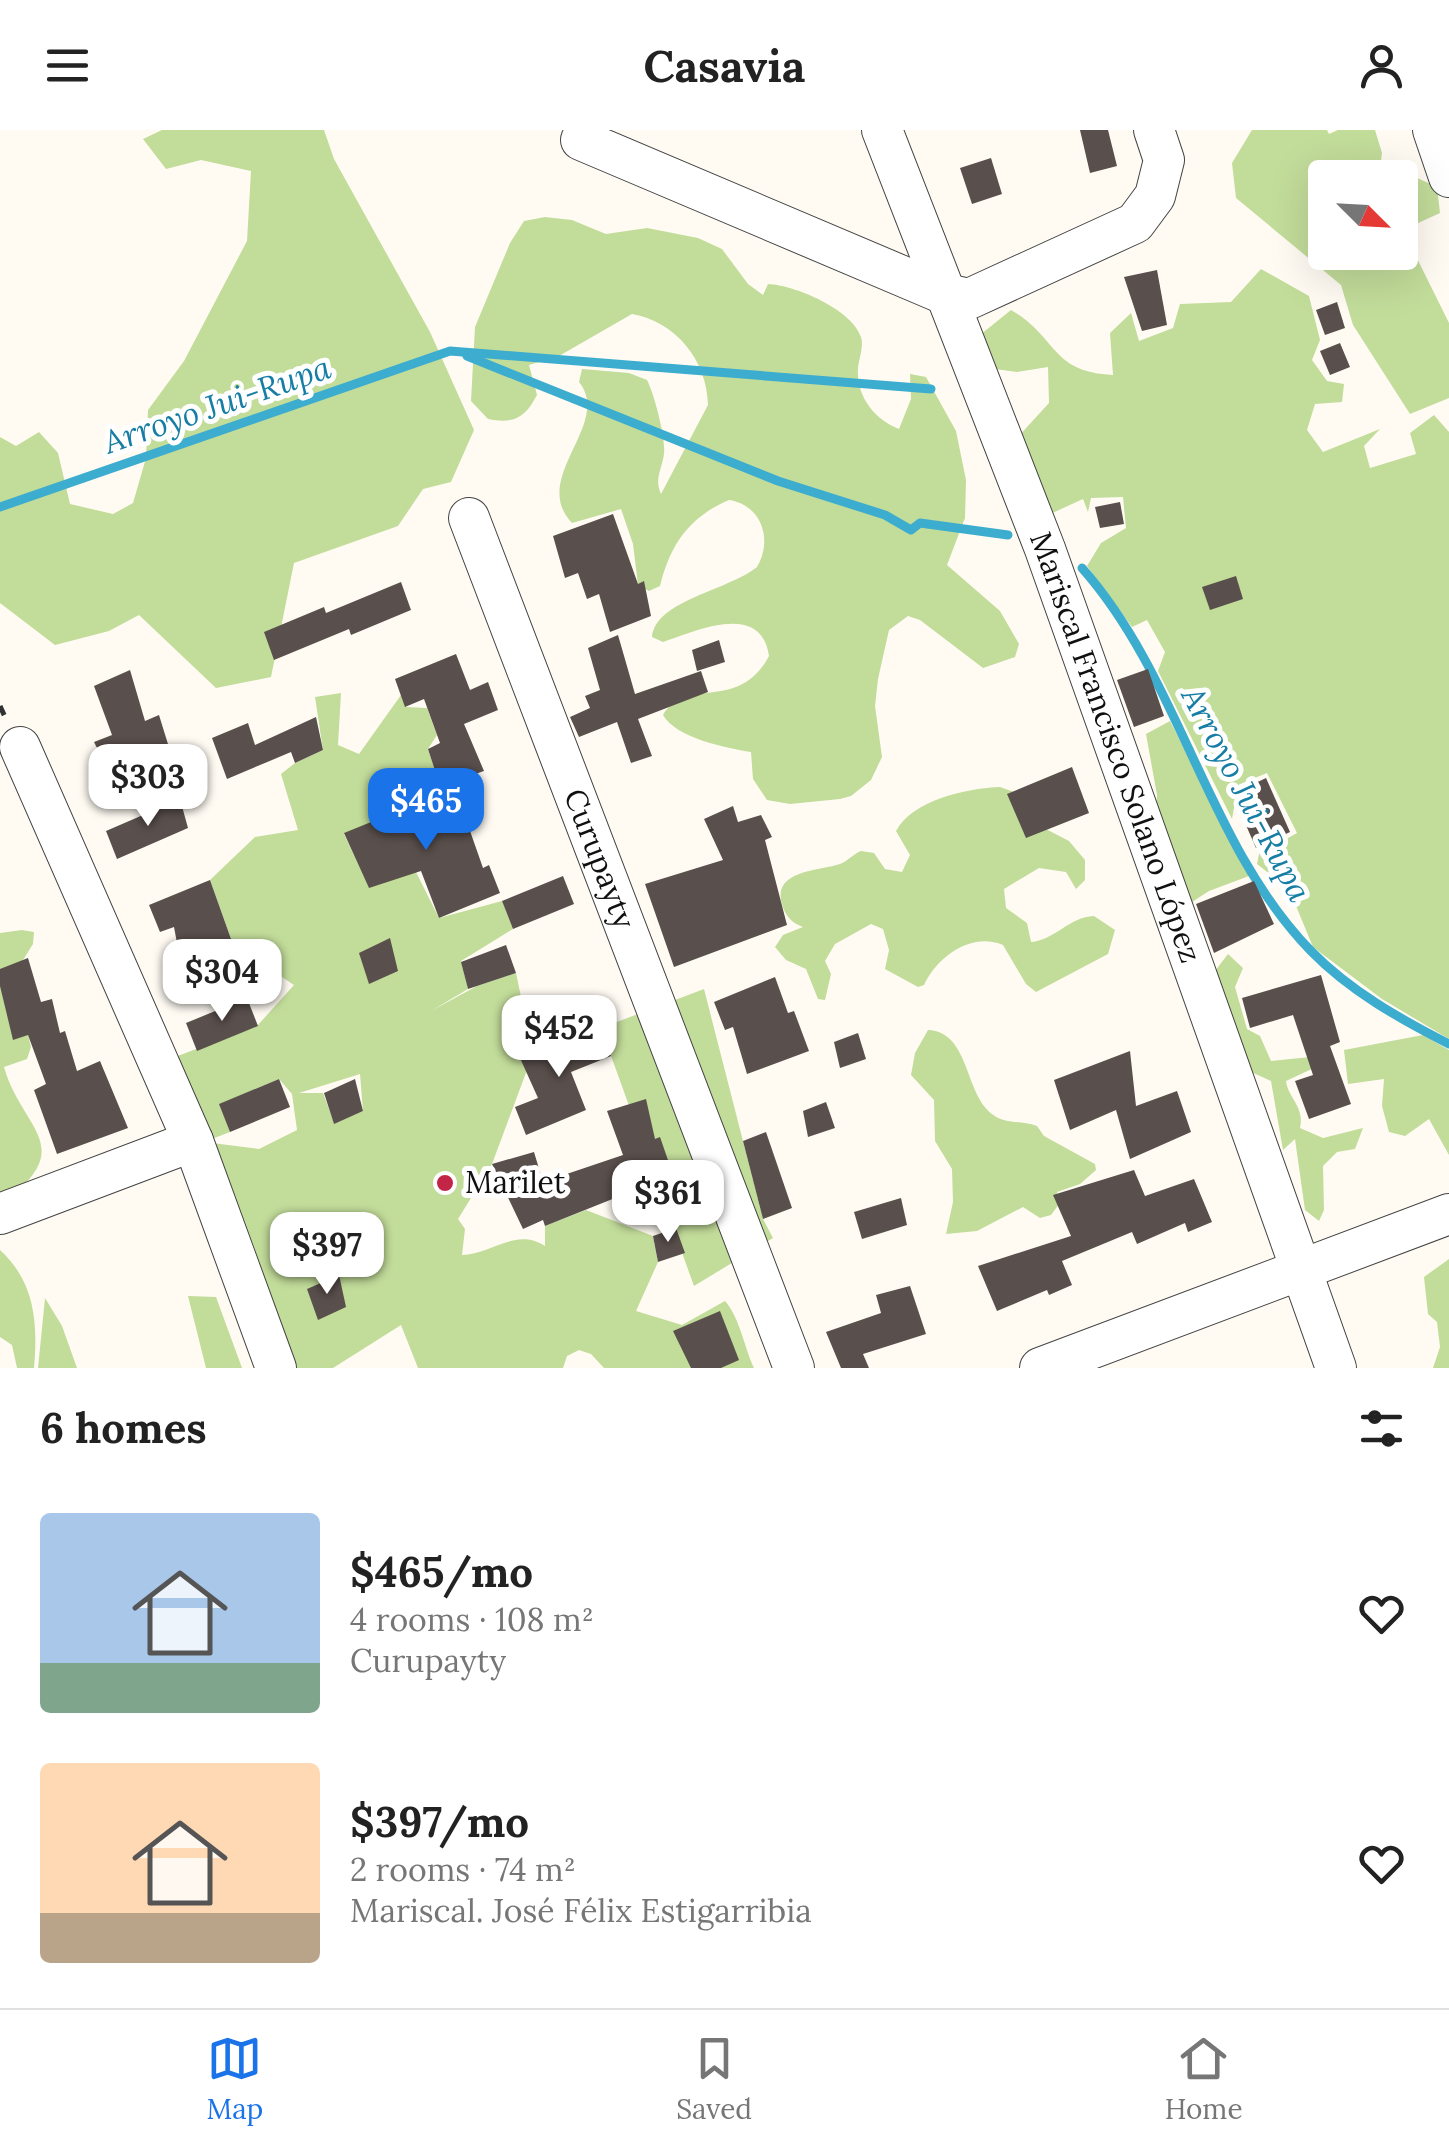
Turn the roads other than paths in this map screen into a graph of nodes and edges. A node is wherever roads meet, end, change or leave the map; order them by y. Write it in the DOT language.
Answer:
graph roads {
  1 [pos="882,130"];
  2 [pos="1154,130"];
  3 [pos="1433,130"];
  4 [pos="582,140"];
  5 [pos="1449,177"];
  6 [pos="942,293"];
  7 [pos="470,518"];
  8 [pos="20,747"];
  9 [pos="193,1140"];
  10 [pos="0,1214"];
  11 [pos="1449,1214"];
  12 [pos="1302,1272"];
  13 [pos="276,1368"];
  14 [pos="794,1368"];
  15 [pos="1040,1368"];
  16 [pos="1336,1368"];
  1 -- 6 [label="street, Mariscal Francisco Solano López"];
  2 -- 6 [label="street"];
  3 -- 5 [label="street"];
  4 -- 6 [label="street"];
  6 -- 12 [label="street, Mariscal Francisco Solano López"];
  7 -- 14 [label="street, Curupayty"];
  8 -- 9 [label="street"];
  9 -- 10 [label="street"];
  9 -- 13 [label="street"];
  11 -- 12 [label="street"];
  12 -- 15 [label="street"];
  12 -- 16 [label="street, Mariscal Francisco Solano López"];
}
